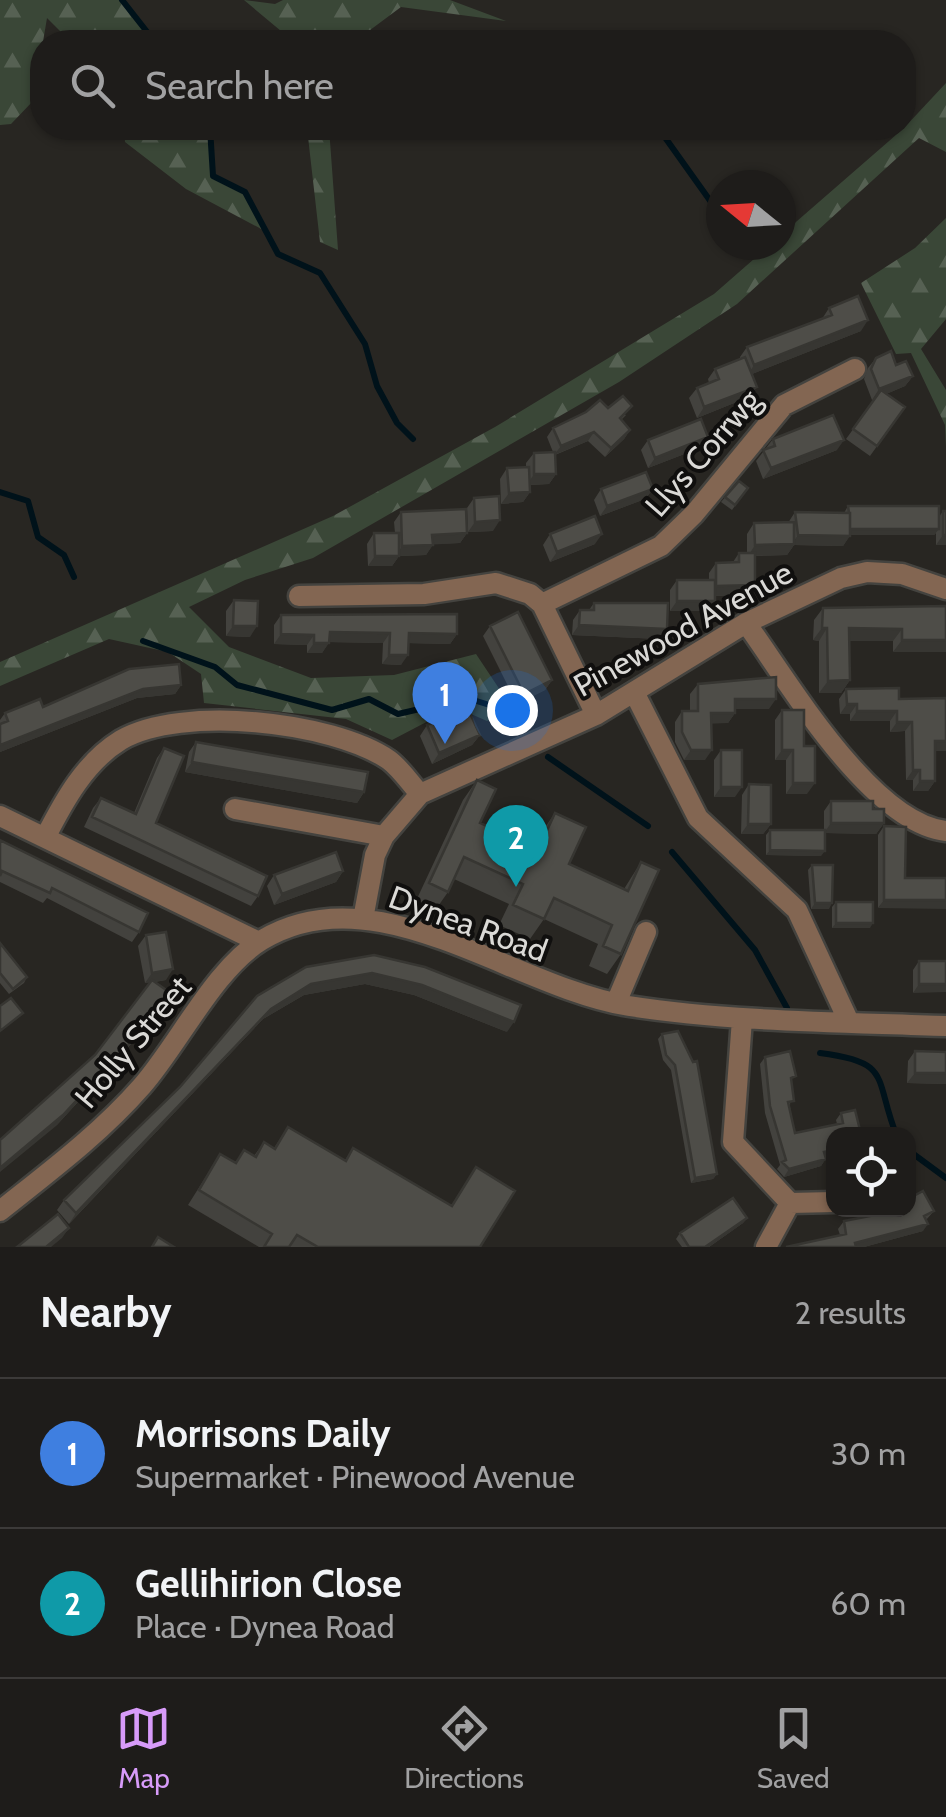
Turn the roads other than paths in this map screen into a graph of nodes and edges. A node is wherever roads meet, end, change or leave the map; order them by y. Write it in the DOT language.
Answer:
graph roads {
  1 [pos="855,370"];
  2 [pos="946,589"];
  3 [pos="299,596"];
  4 [pos="542,604"];
  5 [pos="746,624"];
  6 [pos="635,694"];
  7 [pos="596,715"];
  8 [pos="420,794"];
  9 [pos="235,809"];
  10 [pos="0,816"];
  11 [pos="946,831"];
  12 [pos="46,836"];
  13 [pos="384,836"];
  14 [pos="363,919"];
  15 [pos="646,932"];
  16 [pos="259,942"];
  17 [pos="616,1004"];
  18 [pos="742,1020"];
  19 [pos="849,1022"];
  20 [pos="946,1026"];
  21 [pos="826,1202"];
  22 [pos="790,1203"];
  23 [pos="0,1211"];
  24 [pos="766,1247"];
  1 -- 4 [label="street, Llys Corrwg"];
  2 -- 5 [label="street, Pinewood Avenue"];
  3 -- 4 [label="street"];
  4 -- 7 [label="street"];
  5 -- 6 [label="street, Pinewood Avenue"];
  5 -- 11 [label="street"];
  6 -- 7 [label="street, Pinewood Avenue"];
  6 -- 19 [label="street"];
  7 -- 8 [label="street, Pinewood Avenue"];
  8 -- 12 [label="street"];
  8 -- 13 [label="street, Pinewood Avenue"];
  9 -- 13 [label="street"];
  10 -- 12 [label="street"];
  12 -- 16 [label="street"];
  13 -- 14 [label="street, Pinewood Avenue"];
  14 -- 16 [label="street, Dynea Road"];
  14 -- 17 [label="street, Dynea Road"];
  15 -- 17 [label="street"];
  16 -- 23 [label="street, Holly Street"];
  17 -- 18 [label="street, Dynea Road"];
  18 -- 19 [label="street, Dynea Road"];
  18 -- 22 [label="street"];
  19 -- 20 [label="street, Dynea Road"];
  21 -- 22 [label="street"];
  22 -- 24 [label="street"];
}
